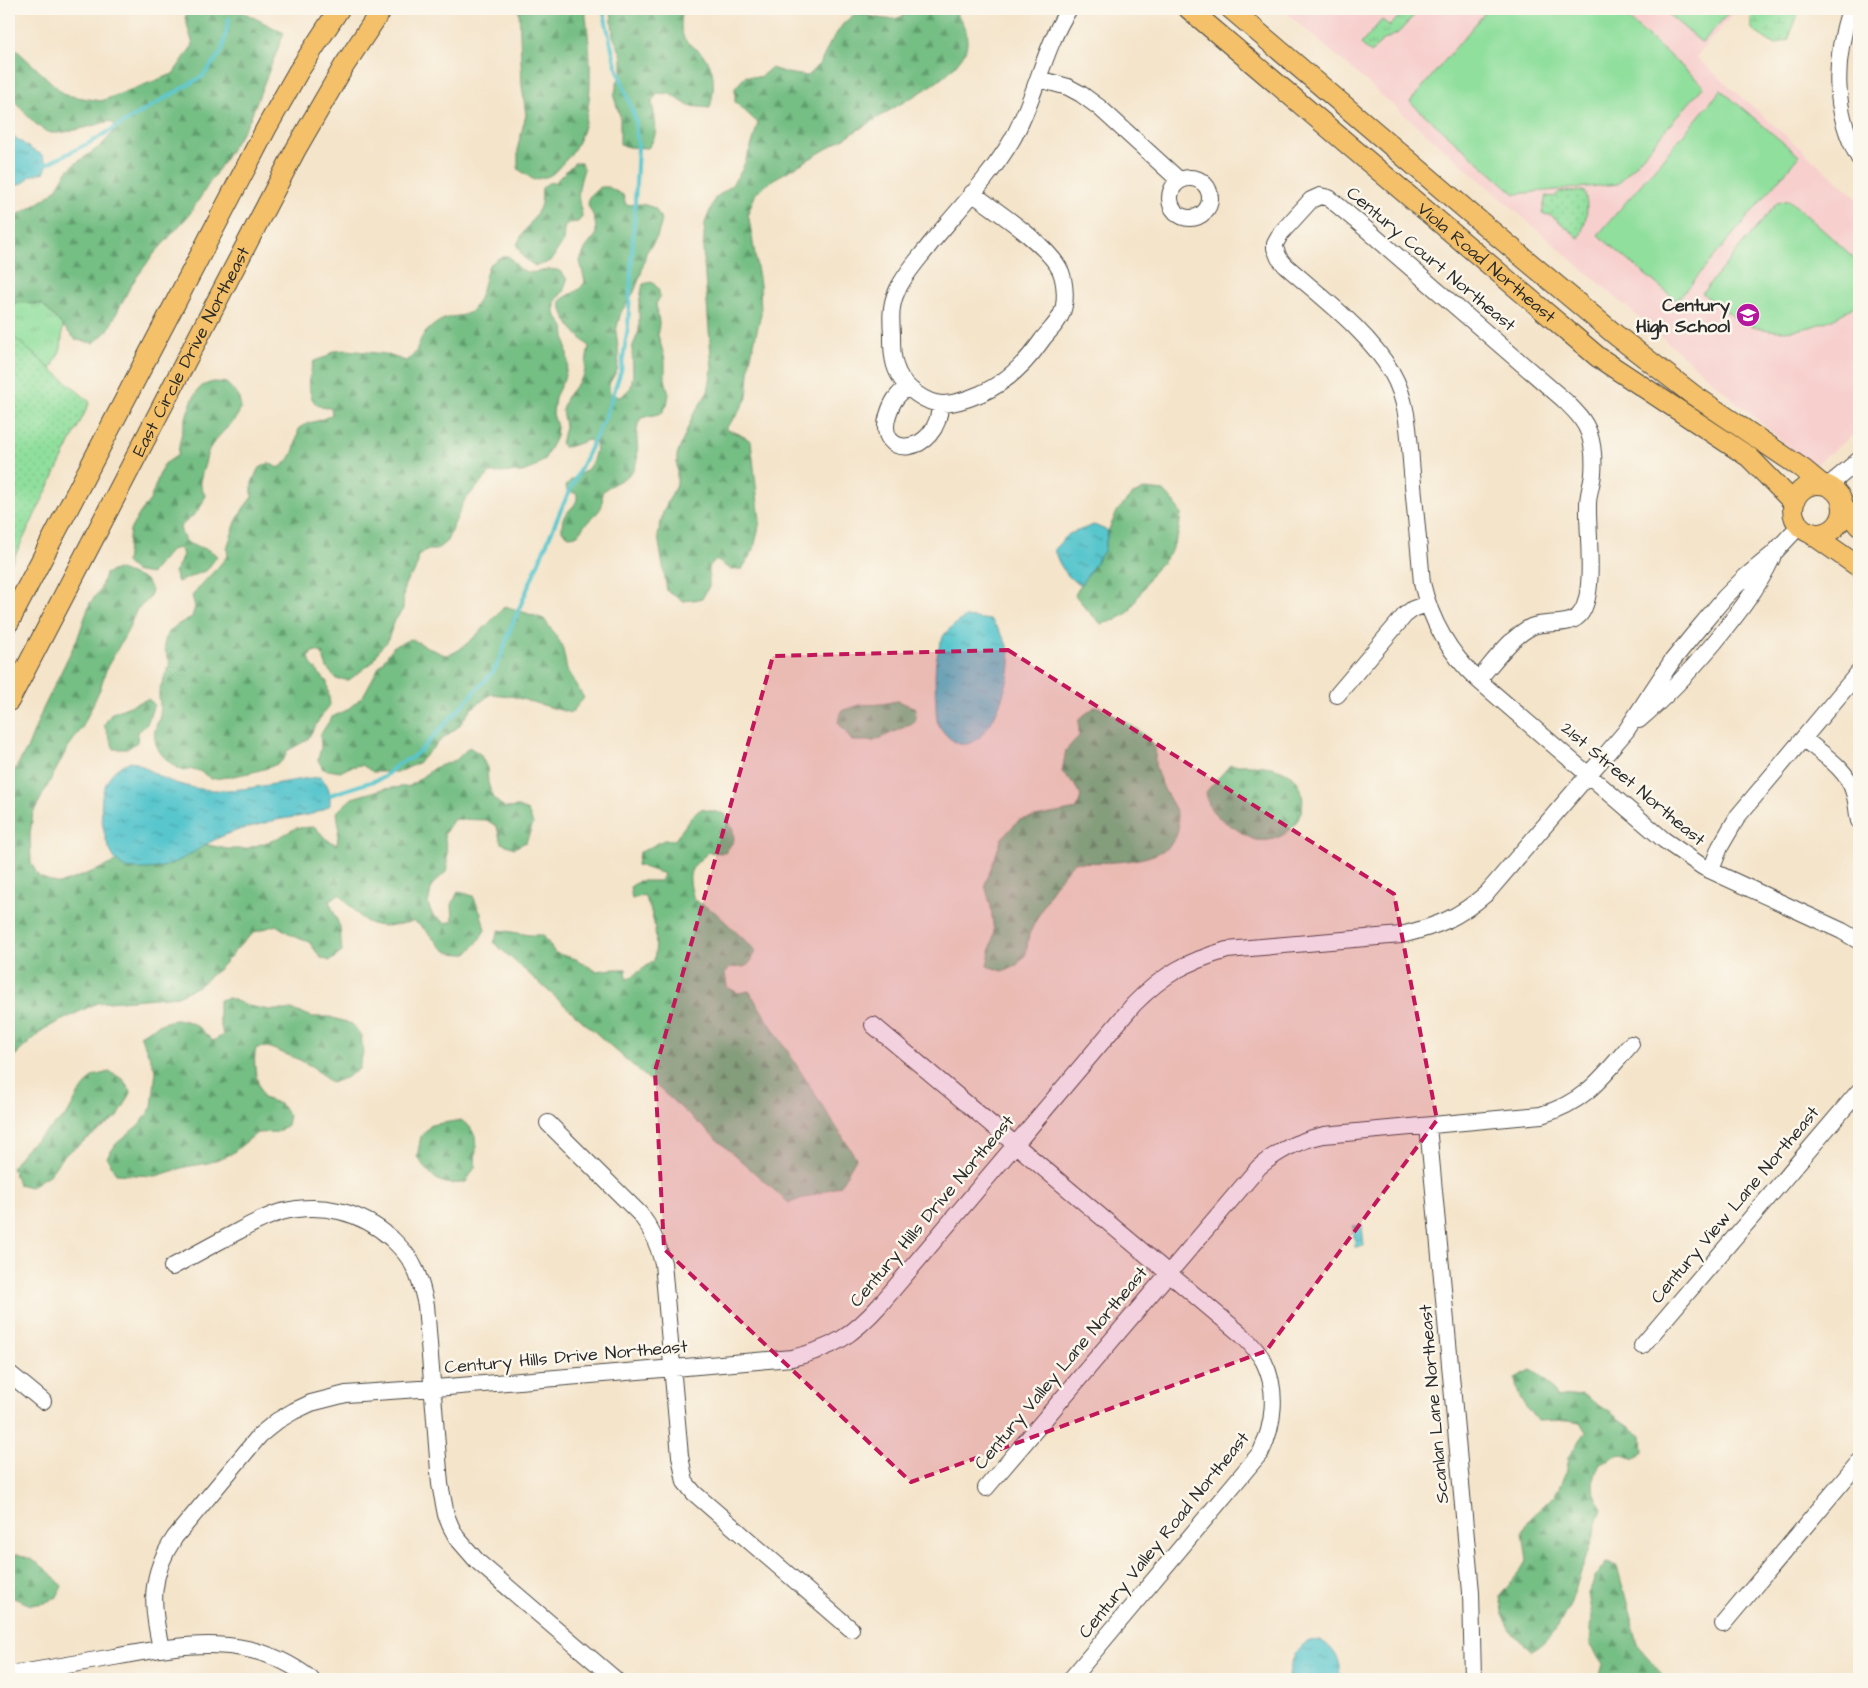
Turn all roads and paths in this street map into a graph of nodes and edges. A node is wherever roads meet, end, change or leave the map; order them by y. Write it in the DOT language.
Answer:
graph roads {
  1 [pos="339,9"];
  2 [pos="382,9"];
  3 [pos="1069,9"];
  4 [pos="1189,9"];
  5 [pos="1231,9"];
  6 [pos="1850,9"];
  7 [pos="1039,79"];
  8 [pos="1859,158"];
  9 [pos="1180,181"];
  10 [pos="972,192"];
  11 [pos="908,387"];
  12 [pos="940,404"];
  13 [pos="1859,460"];
  14 [pos="1824,485"];
  15 [pos="1794,503"];
  16 [pos="1843,506"];
  17 [pos="1859,526"];
  18 [pos="1804,528"];
  19 [pos="1859,567"];
  20 [pos="1427,604"];
  21 [pos="9,622"];
  22 [pos="1859,672"];
  23 [pos="1478,680"];
  24 [pos="1337,694"];
  25 [pos="9,701"];
  26 [pos="1804,739"];
  27 [pos="1589,775"];
  28 [pos="1859,821"];
  29 [pos="1711,870"];
  30 [pos="1859,941"];
  31 [pos="873,1025"];
  32 [pos="1631,1044"];
  33 [pos="1859,1091"];
  34 [pos="548,1123"];
  35 [pos="1428,1126"];
  36 [pos="1015,1144"];
  37 [pos="172,1267"];
  38 [pos="1167,1273"];
  39 [pos="1642,1346"];
  40 [pos="672,1368"];
  41 [pos="9,1373"];
  42 [pos="432,1388"];
  43 [pos="43,1401"];
  44 [pos="1859,1462"];
  45 [pos="986,1488"];
  46 [pos="1723,1624"];
  47 [pos="851,1629"];
  48 [pos="160,1648"];
  49 [pos="9,1675"];
  50 [pos="311,1679"];
  51 [pos="615,1679"];
  52 [pos="1071,1679"];
  53 [pos="1473,1679"];
  1 -- 21 [label="main road, East Circle Drive Northeast"];
  2 -- 25 [label="main road, East Circle Drive Northeast"];
  3 -- 7 [label="street"];
  4 -- 15 [label="main road, Viola Road Northeast"];
  5 -- 14 [label="main road, Viola Road Northeast"];
  6 -- 8 [label="street"];
  7 -- 9 [label="street"];
  7 -- 10 [label="street"];
  10 -- 11 [label="street"];
  10 -- 12 [label="street"];
  11 -- 12 [label="street"];
  11 -- 12 [label="street"];
  13 -- 14 [label="street"];
  14 -- 15 [label="main road"];
  14 -- 16 [label="main road"];
  15 -- 18 [label="main road"];
  16 -- 17 [label="main road"];
  16 -- 18 [label="main road"];
  18 -- 19 [label="main road"];
  18 -- 27 [label="street, Century Hills Drive Northeast"];
  20 -- 23 [label="street, 21st Street Northeast"];
  20 -- 23 [label="street, Century Court Northeast"];
  20 -- 24 [label="street"];
  22 -- 26 [label="street"];
  23 -- 27 [label="street, 21st Street Northeast"];
  26 -- 28 [label="street"];
  26 -- 29 [label="street"];
  27 -- 29 [label="street, 21st Street Northeast"];
  27 -- 36 [label="street, Century Hills Drive Northeast"];
  29 -- 30 [label="street, 21st Street Northeast"];
  31 -- 36 [label="street, Century Valley Road Northeast"];
  32 -- 35 [label="street, Century Valley Lane Northeast"];
  33 -- 39 [label="street, Century View Lane Northeast"];
  34 -- 40 [label="street"];
  35 -- 38 [label="street, Century Valley Lane Northeast"];
  35 -- 53 [label="street, Scanlan Lane Northeast"];
  36 -- 38 [label="street, Century Valley Road Northeast"];
  36 -- 40 [label="street, Century Hills Drive Northeast"];
  37 -- 42 [label="street"];
  38 -- 45 [label="street, Century Valley Lane Northeast"];
  38 -- 52 [label="street, Century Valley Road Northeast"];
  40 -- 42 [label="street, Century Hills Drive Northeast"];
  40 -- 47 [label="street"];
  41 -- 43 [label="street"];
  42 -- 48 [label="street, Century Hills Drive Northeast"];
  42 -- 51 [label="street"];
  44 -- 46 [label="street"];
  48 -- 49 [label="street"];
  48 -- 50 [label="street"];
}
